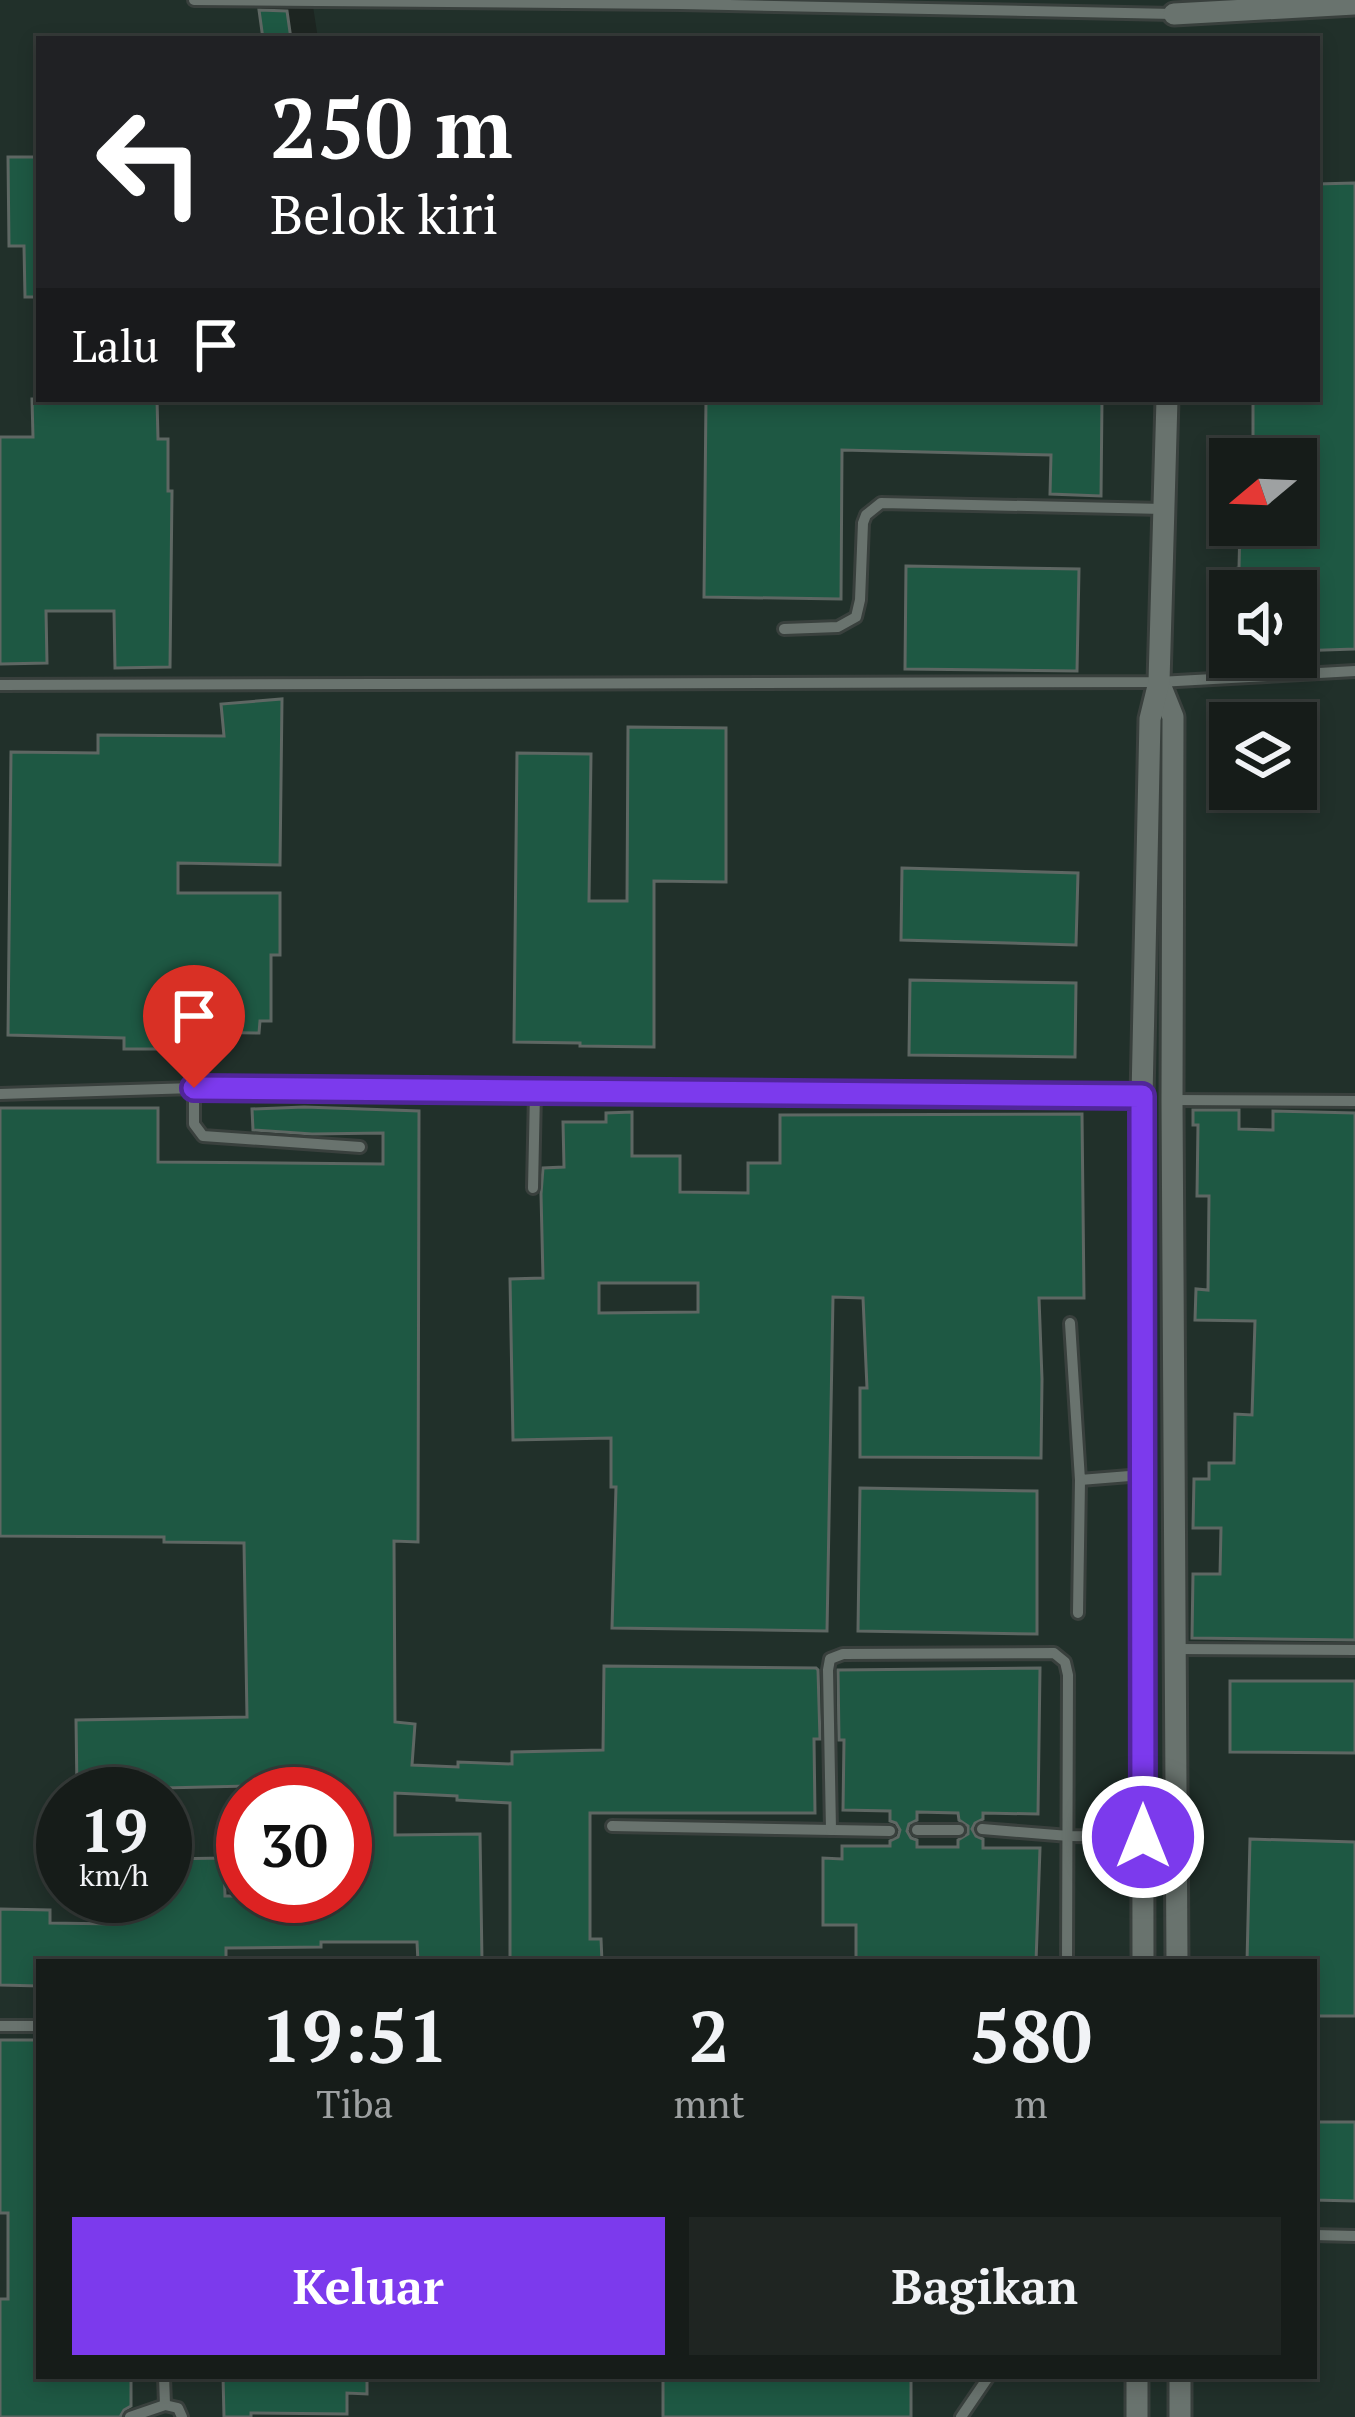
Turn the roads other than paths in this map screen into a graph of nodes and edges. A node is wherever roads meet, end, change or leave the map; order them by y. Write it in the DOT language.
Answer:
graph roads {
  1 [pos="194,0"];
  2 [pos="680,2"];
  3 [pos="1355,4"];
  4 [pos="1174,7"];
  5 [pos="1167,402"];
  6 [pos="1164,509"];
  7 [pos="784,629"];
  8 [pos="1355,671"];
  9 [pos="1159,682"];
  10 [pos="0,685"];
  11 [pos="1162,718"];
  12 [pos="194,1088"];
  13 [pos="535,1093"];
  14 [pos="0,1094"];
  15 [pos="1142,1096"];
  16 [pos="1172,1100"];
  17 [pos="1355,1101"];
  18 [pos="360,1148"];
  19 [pos="533,1188"];
  20 [pos="1070,1323"];
  21 [pos="1142,1475"];
  22 [pos="1080,1480"];
  23 [pos="1078,1613"];
  24 [pos="1175,1649"];
  25 [pos="1355,1650"];
  26 [pos="612,1826"];
  27 [pos="982,1829"];
  28 [pos="831,1830"];
  29 [pos="917,1830"];
  30 [pos="959,1830"];
  31 [pos="890,1831"];
  32 [pos="1069,1836"];
  33 [pos="1143,1837"];
  34 [pos="1067,1959"];
  35 [pos="1143,1959"];
  36 [pos="1177,1959"];
  37 [pos="0,2026"];
  38 [pos="36,2026"];
  39 [pos="1317,2235"];
  40 [pos="1355,2236"];
  41 [pos="164,2379"];
  42 [pos="987,2379"];
  43 [pos="1138,2379"];
  44 [pos="1180,2379"];
  45 [pos="166,2405"];
  46 [pos="130,2417"];
  47 [pos="182,2417"];
  48 [pos="961,2417"];
  49 [pos="1136,2417"];
  50 [pos="1180,2417"];
  1 -- 2 [label="lane"];
  2 -- 4 [label="lane"];
  3 -- 4 [label="street"];
  5 -- 6 [label="street"];
  6 -- 7 [label="lane"];
  6 -- 9 [label="street"];
  8 -- 9 [label="lane"];
  9 -- 10 [label="lane"];
  9 -- 11 [label="street"];
  11 -- 15 [label="street"];
  11 -- 16 [label="street"];
  12 -- 13 [label="lane"];
  12 -- 14 [label="lane"];
  12 -- 18 [label="lane"];
  13 -- 15 [label="lane"];
  13 -- 19 [label="lane"];
  15 -- 21 [label="street"];
  16 -- 17 [label="lane"];
  16 -- 24 [label="street"];
  20 -- 22 [label="lane"];
  21 -- 22 [label="lane"];
  21 -- 33 [label="street"];
  22 -- 23 [label="lane"];
  24 -- 25 [label="lane"];
  24 -- 36 [label="street"];
  26 -- 28 [label="lane"];
  27 -- 32 [label="lane"];
  28 -- 31 [label="lane"];
  28 -- 32 [label="lane"];
  29 -- 30 [label="lane"];
  32 -- 33 [label="lane"];
  32 -- 34 [label="lane"];
  33 -- 35 [label="street"];
  37 -- 38 [label="lane"];
  39 -- 40 [label="lane"];
  41 -- 45 [label="lane"];
  42 -- 48 [label="lane"];
  43 -- 49 [label="street"];
  44 -- 50 [label="street"];
  45 -- 46 [label="lane"];
  45 -- 47 [label="lane"];
}
